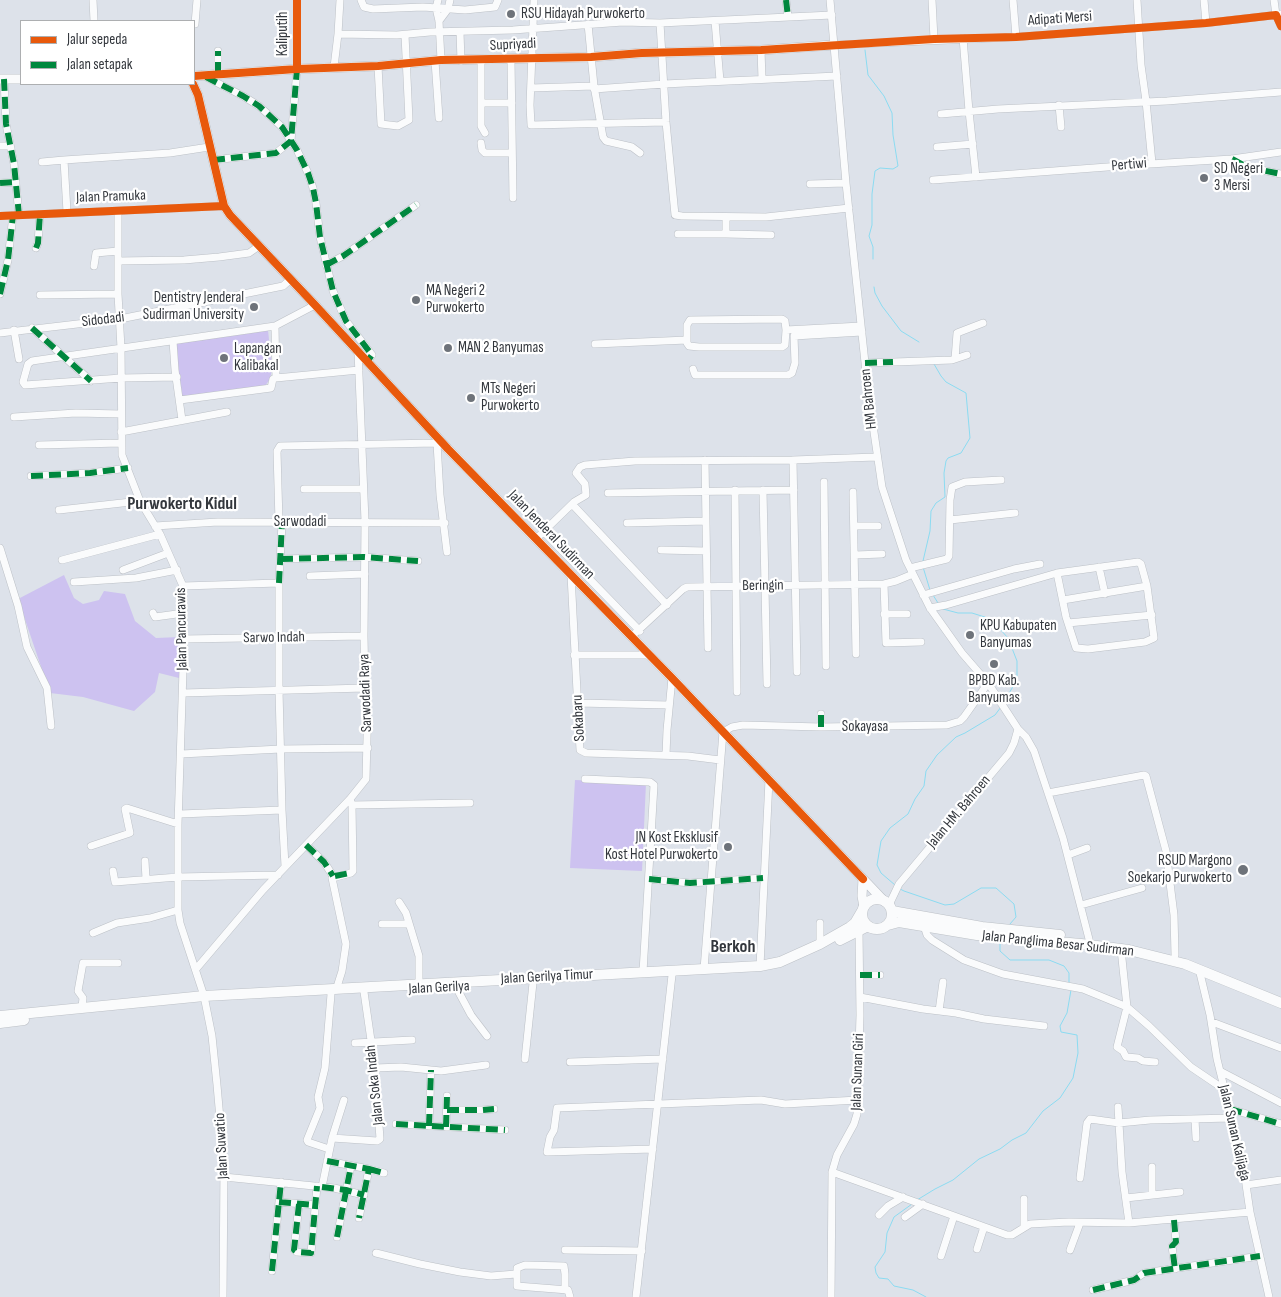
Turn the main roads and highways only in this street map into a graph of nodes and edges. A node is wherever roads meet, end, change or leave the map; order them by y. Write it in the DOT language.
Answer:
graph roads {
  1 [pos="834,45"];
  2 [pos="198,75"];
  3 [pos="2,79"];
  4 [pos="20,79"];
  5 [pos="193,85"];
  6 [pos="863,879"];
  7 [pos="888,905"];
  8 [pos="863,909"];
  9 [pos="888,925"];
  10 [pos="864,928"];
  11 [pos="980,931"];
  12 [pos="735,970"];
  13 [pos="431,986"];
  14 [pos="333,992"];
  15 [pos="1281,998"];
  16 [pos="1281,1004"];
  17 [pos="121,1007"];
  18 [pos="0,1016"];
  19 [pos="36,1016"];
  20 [pos="0,1023"];
  1 -- 2 [label="main road, Supriyadi"];
  3 -- 4 [label="main road"];
  5 -- 6 [label="main road, Jalan Jenderal Sudirman"];
  6 -- 7 [label="main road, Jalan Jenderal Sudirman"];
  6 -- 8 [label="main road"];
  7 -- 8 [label="highway"];
  7 -- 9 [label="highway"];
  7 -- 11 [label="highway"];
  8 -- 10 [label="highway"];
  8 -- 12 [label="highway, Jalan Gerilya Timur"];
  9 -- 10 [label="highway"];
  9 -- 11 [label="highway, Jalan Panglima Besar Sudirman"];
  10 -- 12 [label="highway, Jalan Gerilya"];
  11 -- 15 [label="highway"];
  11 -- 16 [label="highway, Jalan Panglima Besar Sudirman"];
  12 -- 13 [label="highway, Jalan Gerilya Timur"];
  12 -- 13 [label="highway, Jalan Gerilya"];
  13 -- 14 [label="highway, Jalan Gerilya"];
  13 -- 14 [label="highway, Jalan Gerilya Timur"];
  14 -- 17 [label="highway, Jalan Gerilya"];
  17 -- 19 [label="highway, Jalan Gerilya"];
  17 -- 19 [label="highway, Jalan Gerilya"];
  18 -- 19 [label="highway, Jalan Gerilya"];
  19 -- 20 [label="highway, Jalan Gerilya"];
}
